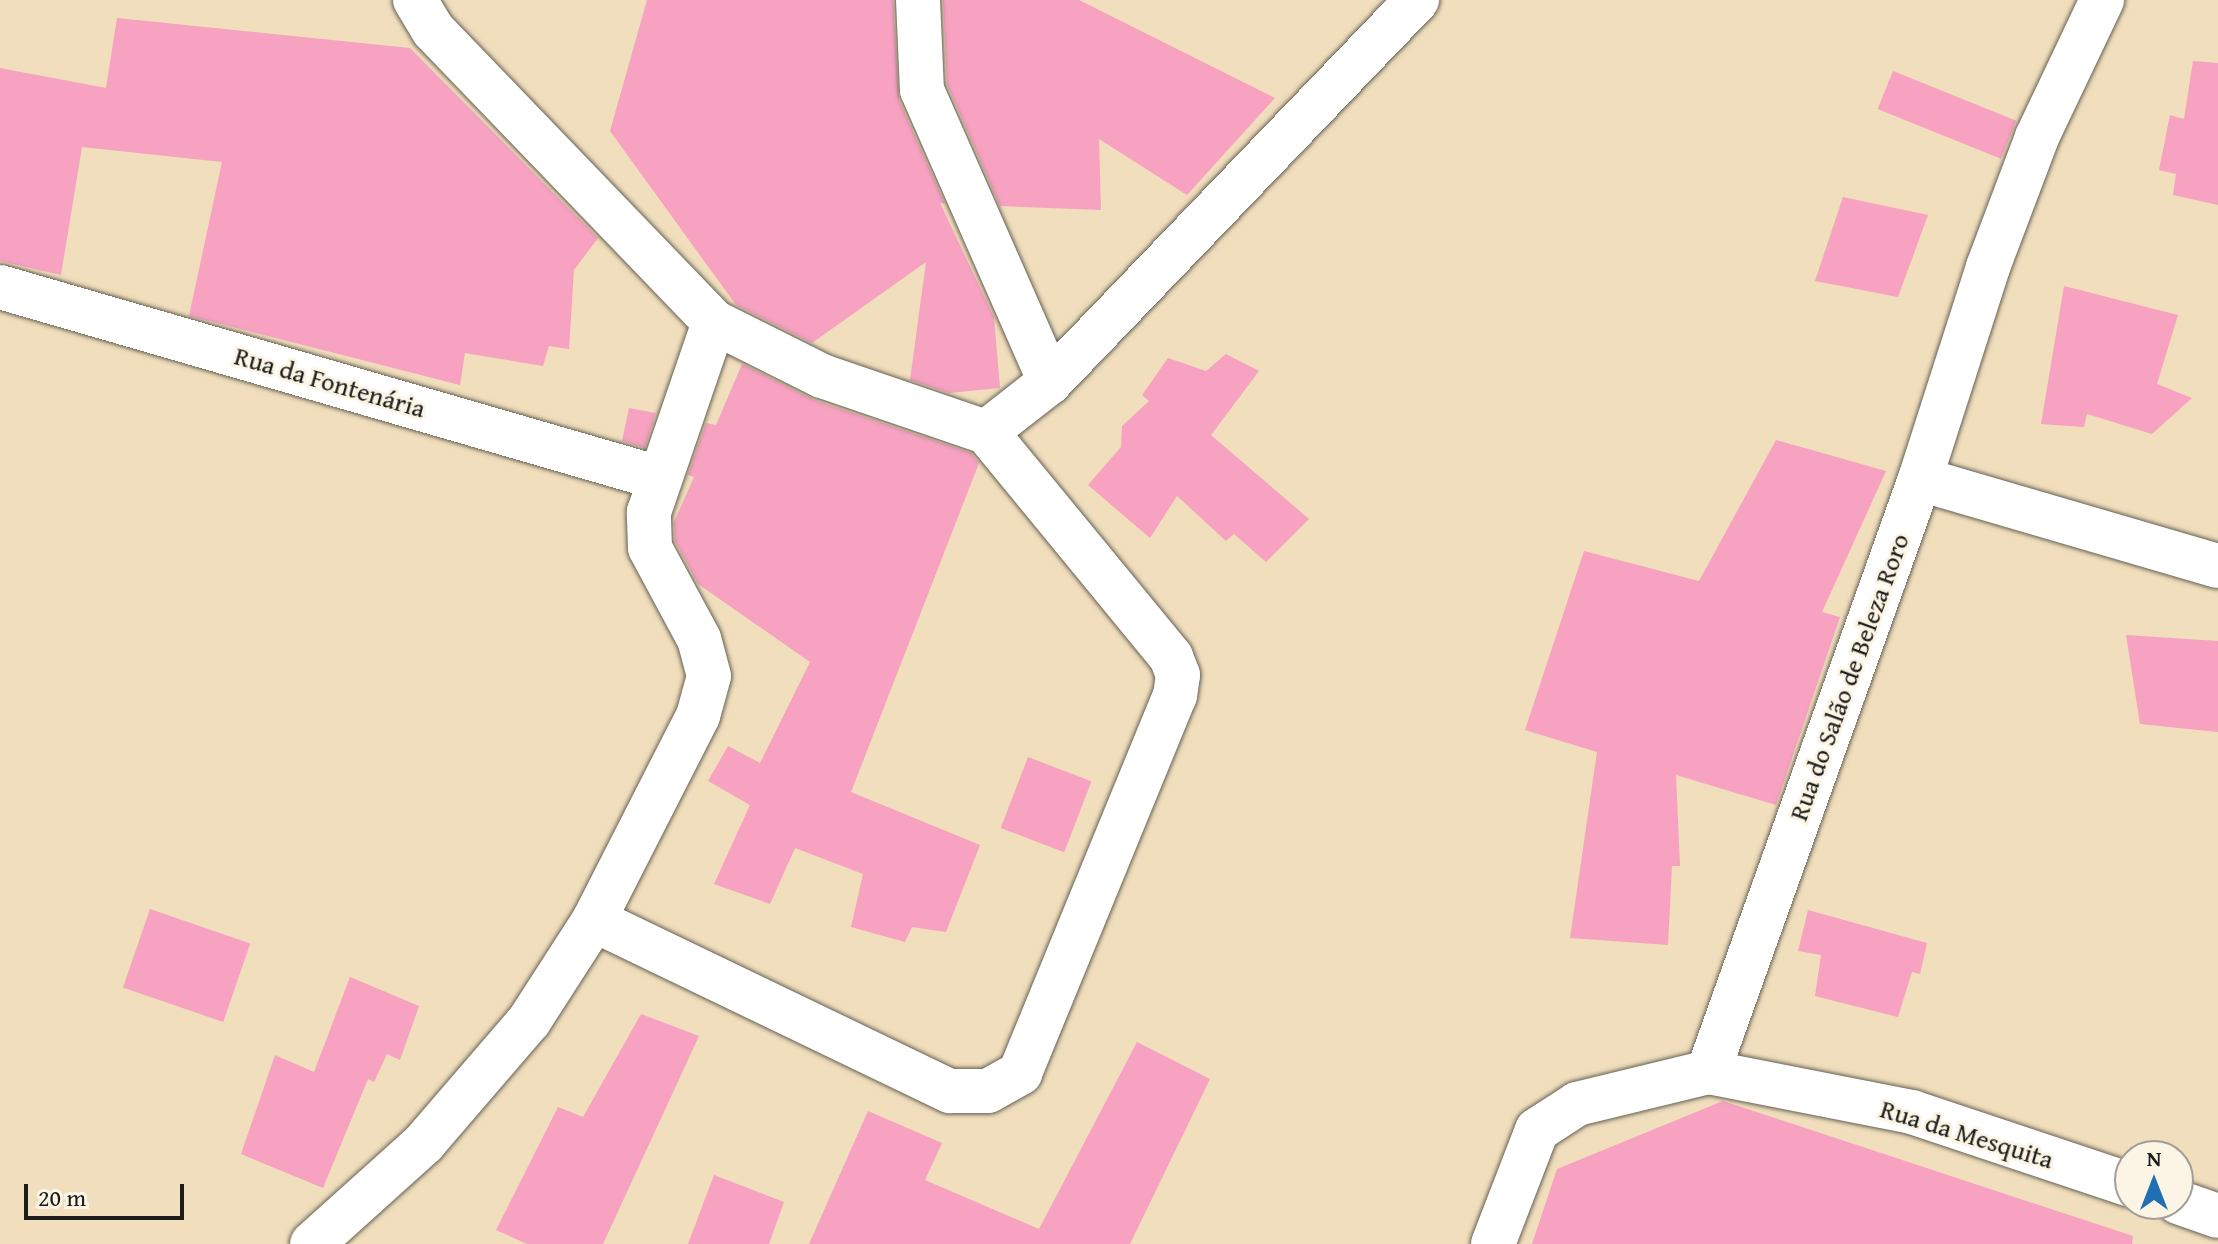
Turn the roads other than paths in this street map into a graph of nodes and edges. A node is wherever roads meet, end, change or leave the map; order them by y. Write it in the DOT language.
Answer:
graph roads {
  1 [pos="415,0"];
  2 [pos="918,0"];
  3 [pos="1417,0"];
  4 [pos="2102,0"];
  5 [pos="0,287"];
  6 [pos="714,322"];
  7 [pos="1050,382"];
  8 [pos="986,432"];
  9 [pos="659,478"];
  10 [pos="1920,479"];
  11 [pos="2218,566"];
  12 [pos="594,920"];
  13 [pos="1708,1072"];
  14 [pos="2114,1180"];
  15 [pos="2194,1208"];
  16 [pos="2218,1216"];
  17 [pos="312,1244"];
  18 [pos="1493,1244"];
  1 -- 6 [label="street"];
  2 -- 7 [label="street"];
  3 -- 7 [label="street"];
  4 -- 10 [label="street, Rua do Salão de Beleza Roro"];
  5 -- 9 [label="street, Rua da Fontenária"];
  6 -- 8 [label="street"];
  6 -- 9 [label="street"];
  7 -- 8 [label="street"];
  8 -- 12 [label="street"];
  9 -- 12 [label="street"];
  10 -- 11 [label="street"];
  10 -- 13 [label="street, Rua do Salão de Beleza Roro"];
  12 -- 17 [label="street"];
  13 -- 14 [label="street, Rua da Mesquita"];
  13 -- 18 [label="street"];
  15 -- 16 [label="street"];
}
